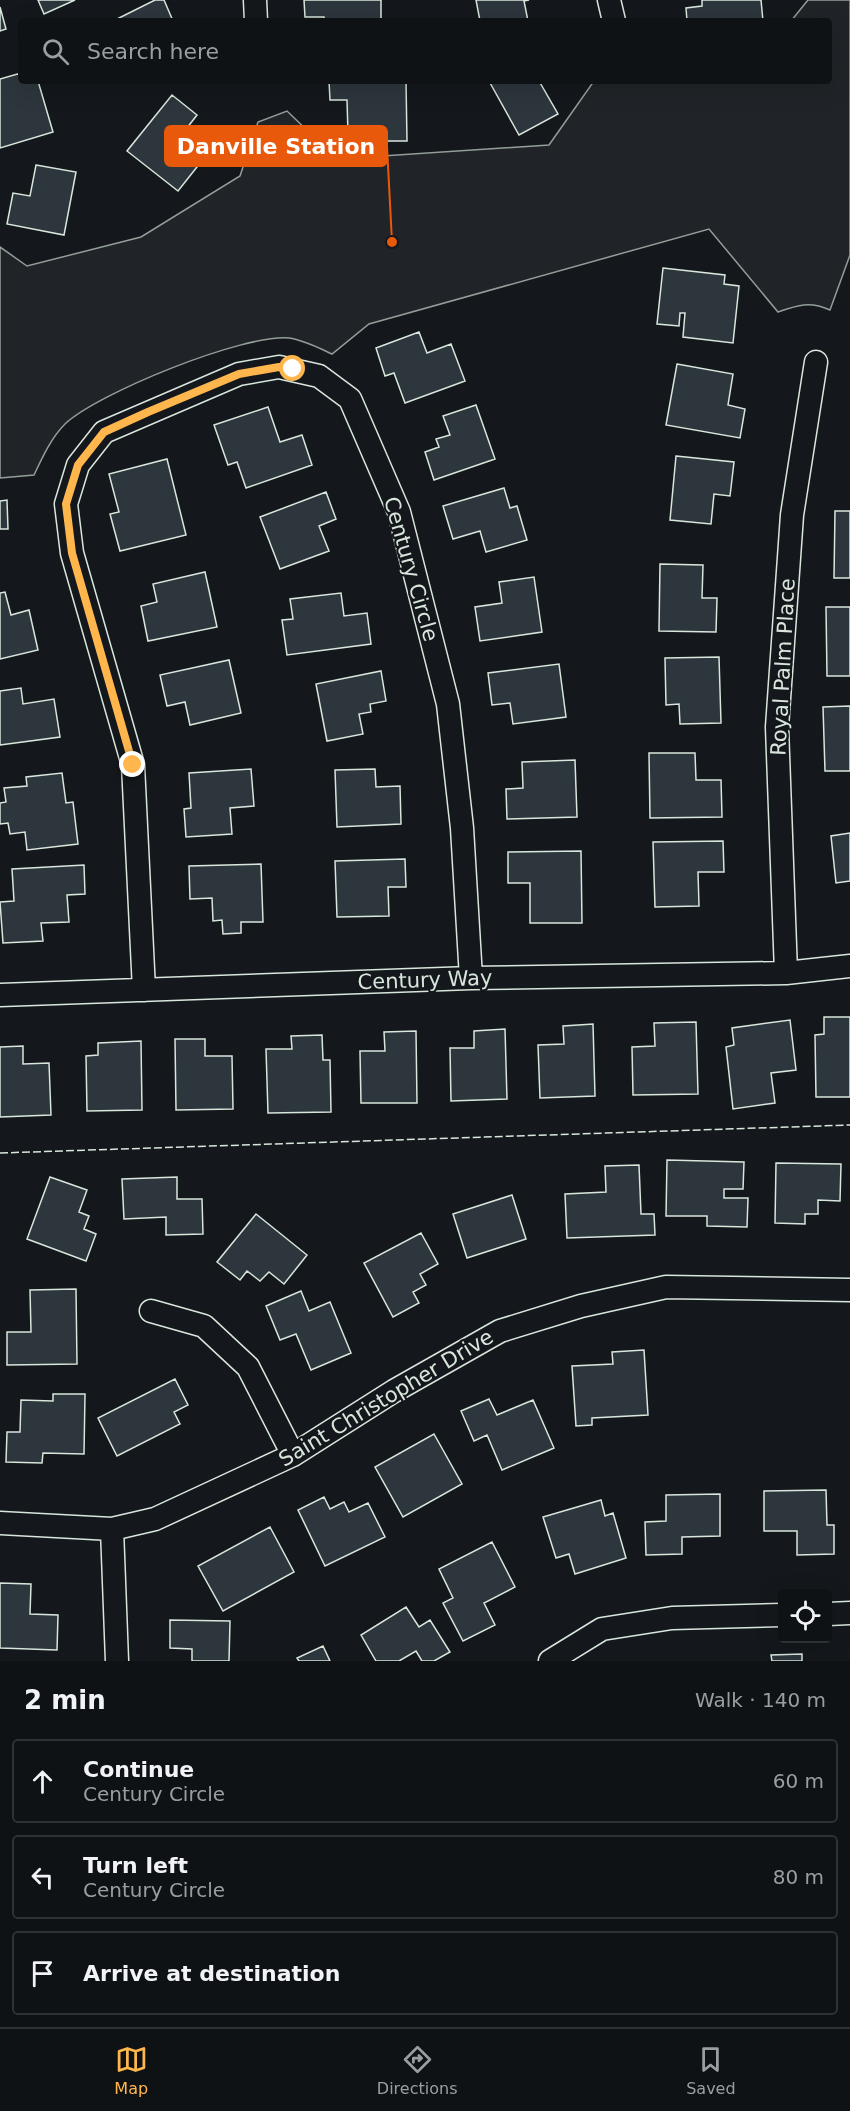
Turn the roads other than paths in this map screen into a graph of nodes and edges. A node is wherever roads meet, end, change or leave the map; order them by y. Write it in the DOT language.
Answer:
graph roads {
  1 [pos="255,0"];
  2 [pos="609,0"];
  3 [pos="256,18"];
  4 [pos="613,18"];
  5 [pos="816,362"];
  6 [pos="850,966"];
  7 [pos="786,973"];
  8 [pos="471,978"];
  9 [pos="144,990"];
  10 [pos="0,995"];
  11 [pos="850,1290"];
  12 [pos="152,1311"];
  13 [pos="293,1455"];
  14 [pos="0,1523"];
  15 [pos="112,1529"];
  16 [pos="850,1613"];
  17 [pos="832,1614"];
  18 [pos="778,1615"];
  19 [pos="117,1661"];
  20 [pos="550,1661"];
  1 -- 3 [label="street"];
  2 -- 4 [label="street"];
  5 -- 7 [label="street, Royal Palm Place"];
  6 -- 7 [label="street, Century Way"];
  7 -- 8 [label="street, Century Way"];
  8 -- 9 [label="street, Century Way"];
  8 -- 9 [label="street, Century Circle"];
  9 -- 10 [label="street, Century Way"];
  11 -- 13 [label="street, Saint Christopher Drive"];
  12 -- 13 [label="street"];
  13 -- 15 [label="street, Saint Christopher Drive"];
  14 -- 15 [label="street, Saint Christopher Drive"];
  15 -- 19 [label="street"];
  16 -- 17 [label="street"];
  18 -- 20 [label="street"];
}
